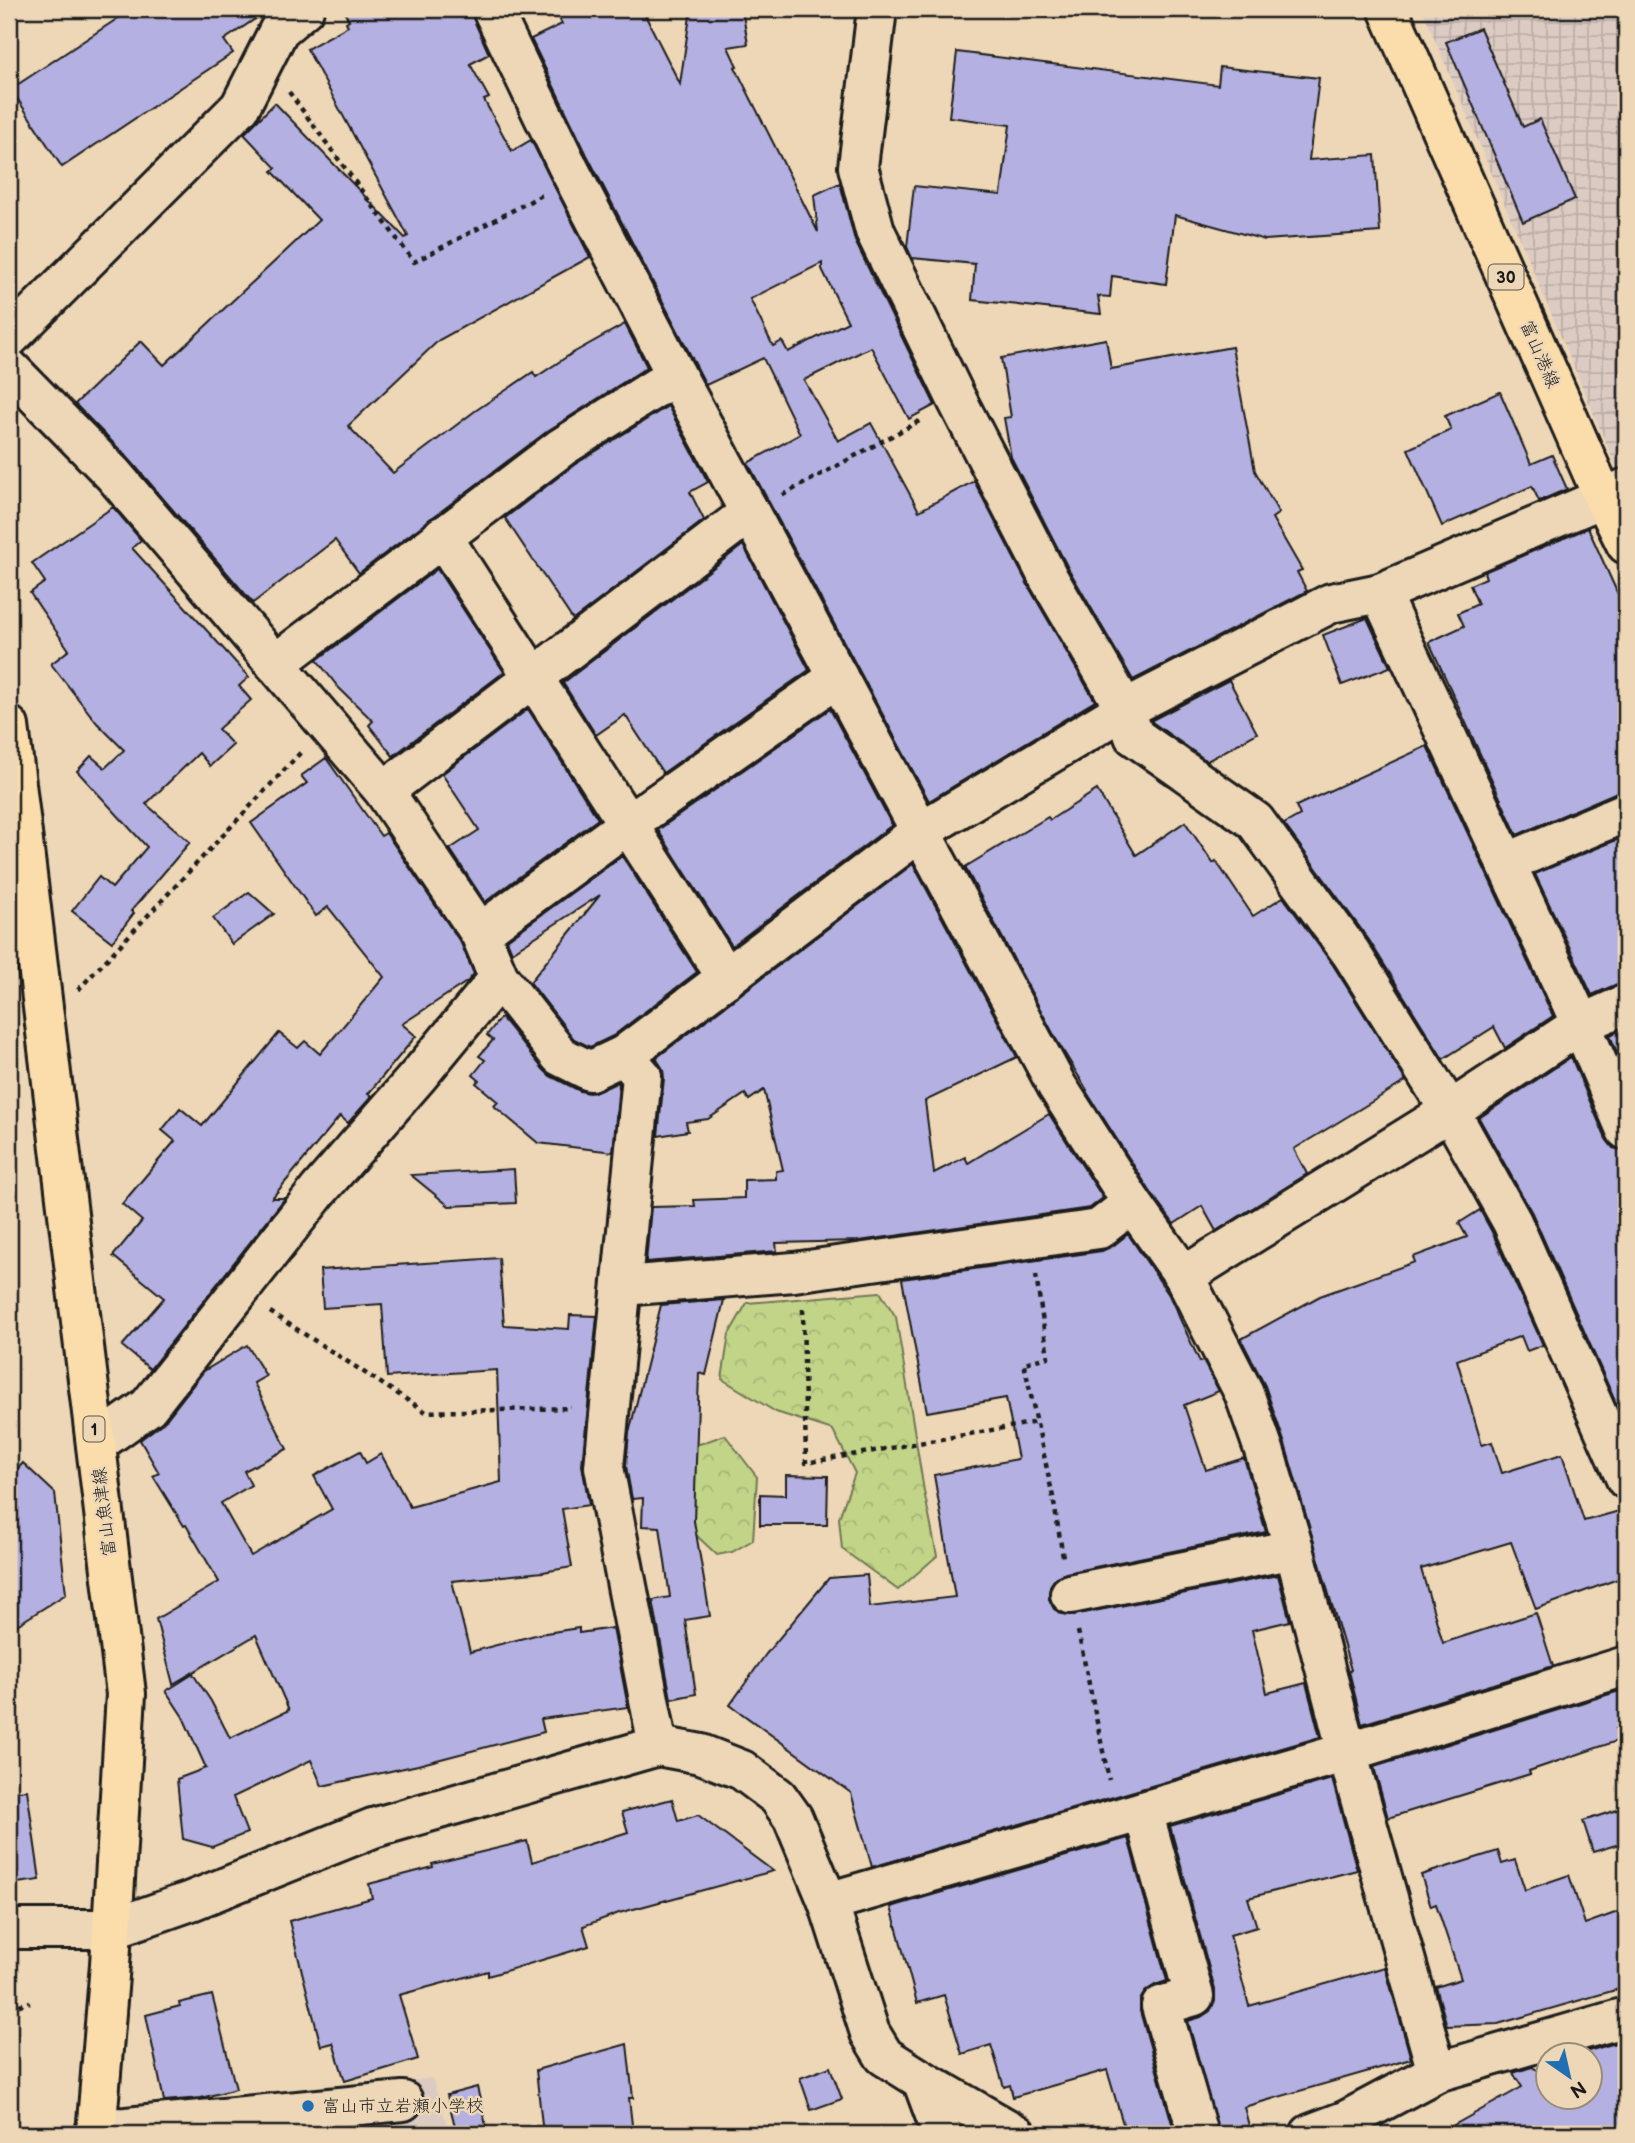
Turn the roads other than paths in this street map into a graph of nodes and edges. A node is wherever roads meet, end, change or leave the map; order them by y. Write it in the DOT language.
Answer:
graph roads {
  1 [pos="304,9"];
  2 [pos="492,9"];
  3 [pos="877,9"];
  4 [pos="1388,9"];
  5 [pos="9,338"];
  6 [pos="9,368"];
  7 [pos="676,375"];
  8 [pos="1615,492"];
  9 [pos="749,513"];
  10 [pos="442,536"];
  11 [pos="1626,544"];
  12 [pos="1380,593"];
  13 [pos="275,664"];
  14 [pos="534,677"];
  15 [pos="838,677"];
  16 [pos="1125,709"];
  17 [pos="9,726"];
  18 [pos="384,791"];
  19 [pos="1626,812"];
  20 [pos="628,824"];
  21 [pos="921,831"];
  22 [pos="1506,863"];
  23 [pos="480,933"];
  24 [pos="499,978"];
  25 [pos="727,978"];
  26 [pos="1626,1004"];
  27 [pos="1581,1024"];
  28 [pos="624,1055"];
  29 [pos="1450,1111"];
  30 [pos="1626,1130"];
  31 [pos="1132,1203"];
  32 [pos="1184,1276"];
  33 [pos="623,1286"];
  34 [pos="96,1444"];
  35 [pos="1626,1479"];
  36 [pos="1294,1549"];
  37 [pos="1070,1594"];
  38 [pos="1626,1666"];
  39 [pos="658,1746"];
  40 [pos="1347,1752"];
  41 [pos="1130,1815"];
  42 [pos="828,1902"];
  43 [pos="9,1929"];
  44 [pos="111,1929"];
  45 [pos="1626,2017"];
  46 [pos="1437,2072"];
  47 [pos="922,2080"];
  48 [pos="403,2101"];
  49 [pos="1351,2127"];
  50 [pos="96,2131"];
  51 [pos="942,2134"];
  52 [pos="1016,2134"];
  53 [pos="1198,2134"];
  54 [pos="1310,2134"];
  1 -- 5 [label="street"];
  2 -- 7 [label="street"];
  3 -- 16 [label="street"];
  4 -- 8 [label="main road, 富山港線 / 30"];
  6 -- 13 [label="street"];
  7 -- 9 [label="street"];
  7 -- 10 [label="street"];
  8 -- 11 [label="main road, 富山港線 / 30"];
  8 -- 12 [label="street"];
  9 -- 14 [label="street"];
  9 -- 15 [label="street"];
  10 -- 13 [label="street"];
  10 -- 14 [label="street"];
  12 -- 16 [label="street"];
  12 -- 22 [label="street"];
  13 -- 18 [label="street"];
  14 -- 18 [label="street"];
  14 -- 20 [label="street"];
  15 -- 20 [label="street"];
  15 -- 21 [label="street"];
  16 -- 21 [label="street"];
  16 -- 29 [label="street"];
  17 -- 34 [label="main road, 富山魚津線 / 1"];
  18 -- 23 [label="street"];
  19 -- 22 [label="street"];
  20 -- 23 [label="street"];
  20 -- 25 [label="street"];
  21 -- 25 [label="street"];
  21 -- 31 [label="street"];
  22 -- 27 [label="street"];
  23 -- 24 [label="street"];
  24 -- 28 [label="street"];
  24 -- 34 [label="street"];
  25 -- 28 [label="street"];
  26 -- 27 [label="street"];
  27 -- 29 [label="street"];
  27 -- 30 [label="street"];
  28 -- 33 [label="street"];
  29 -- 32 [label="street"];
  29 -- 35 [label="street"];
  31 -- 32 [label="street"];
  31 -- 33 [label="street"];
  32 -- 36 [label="street"];
  33 -- 39 [label="street"];
  34 -- 44 [label="main road, 富山魚津線 / 1"];
  36 -- 37 [label="street"];
  36 -- 40 [label="street"];
  38 -- 40 [label="street"];
  39 -- 42 [label="street"];
  39 -- 44 [label="street"];
  40 -- 41 [label="street"];
  40 -- 46 [label="street"];
  41 -- 42 [label="street"];
  41 -- 53 [label="street"];
  42 -- 47 [label="street"];
  43 -- 44 [label="street"];
  44 -- 50 [label="main road, 富山魚津線 / 1"];
  45 -- 46 [label="street"];
  46 -- 49 [label="street"];
  47 -- 51 [label="street"];
  47 -- 52 [label="street"];
  48 -- 50 [label="street"];
  49 -- 54 [label="street"];
}
